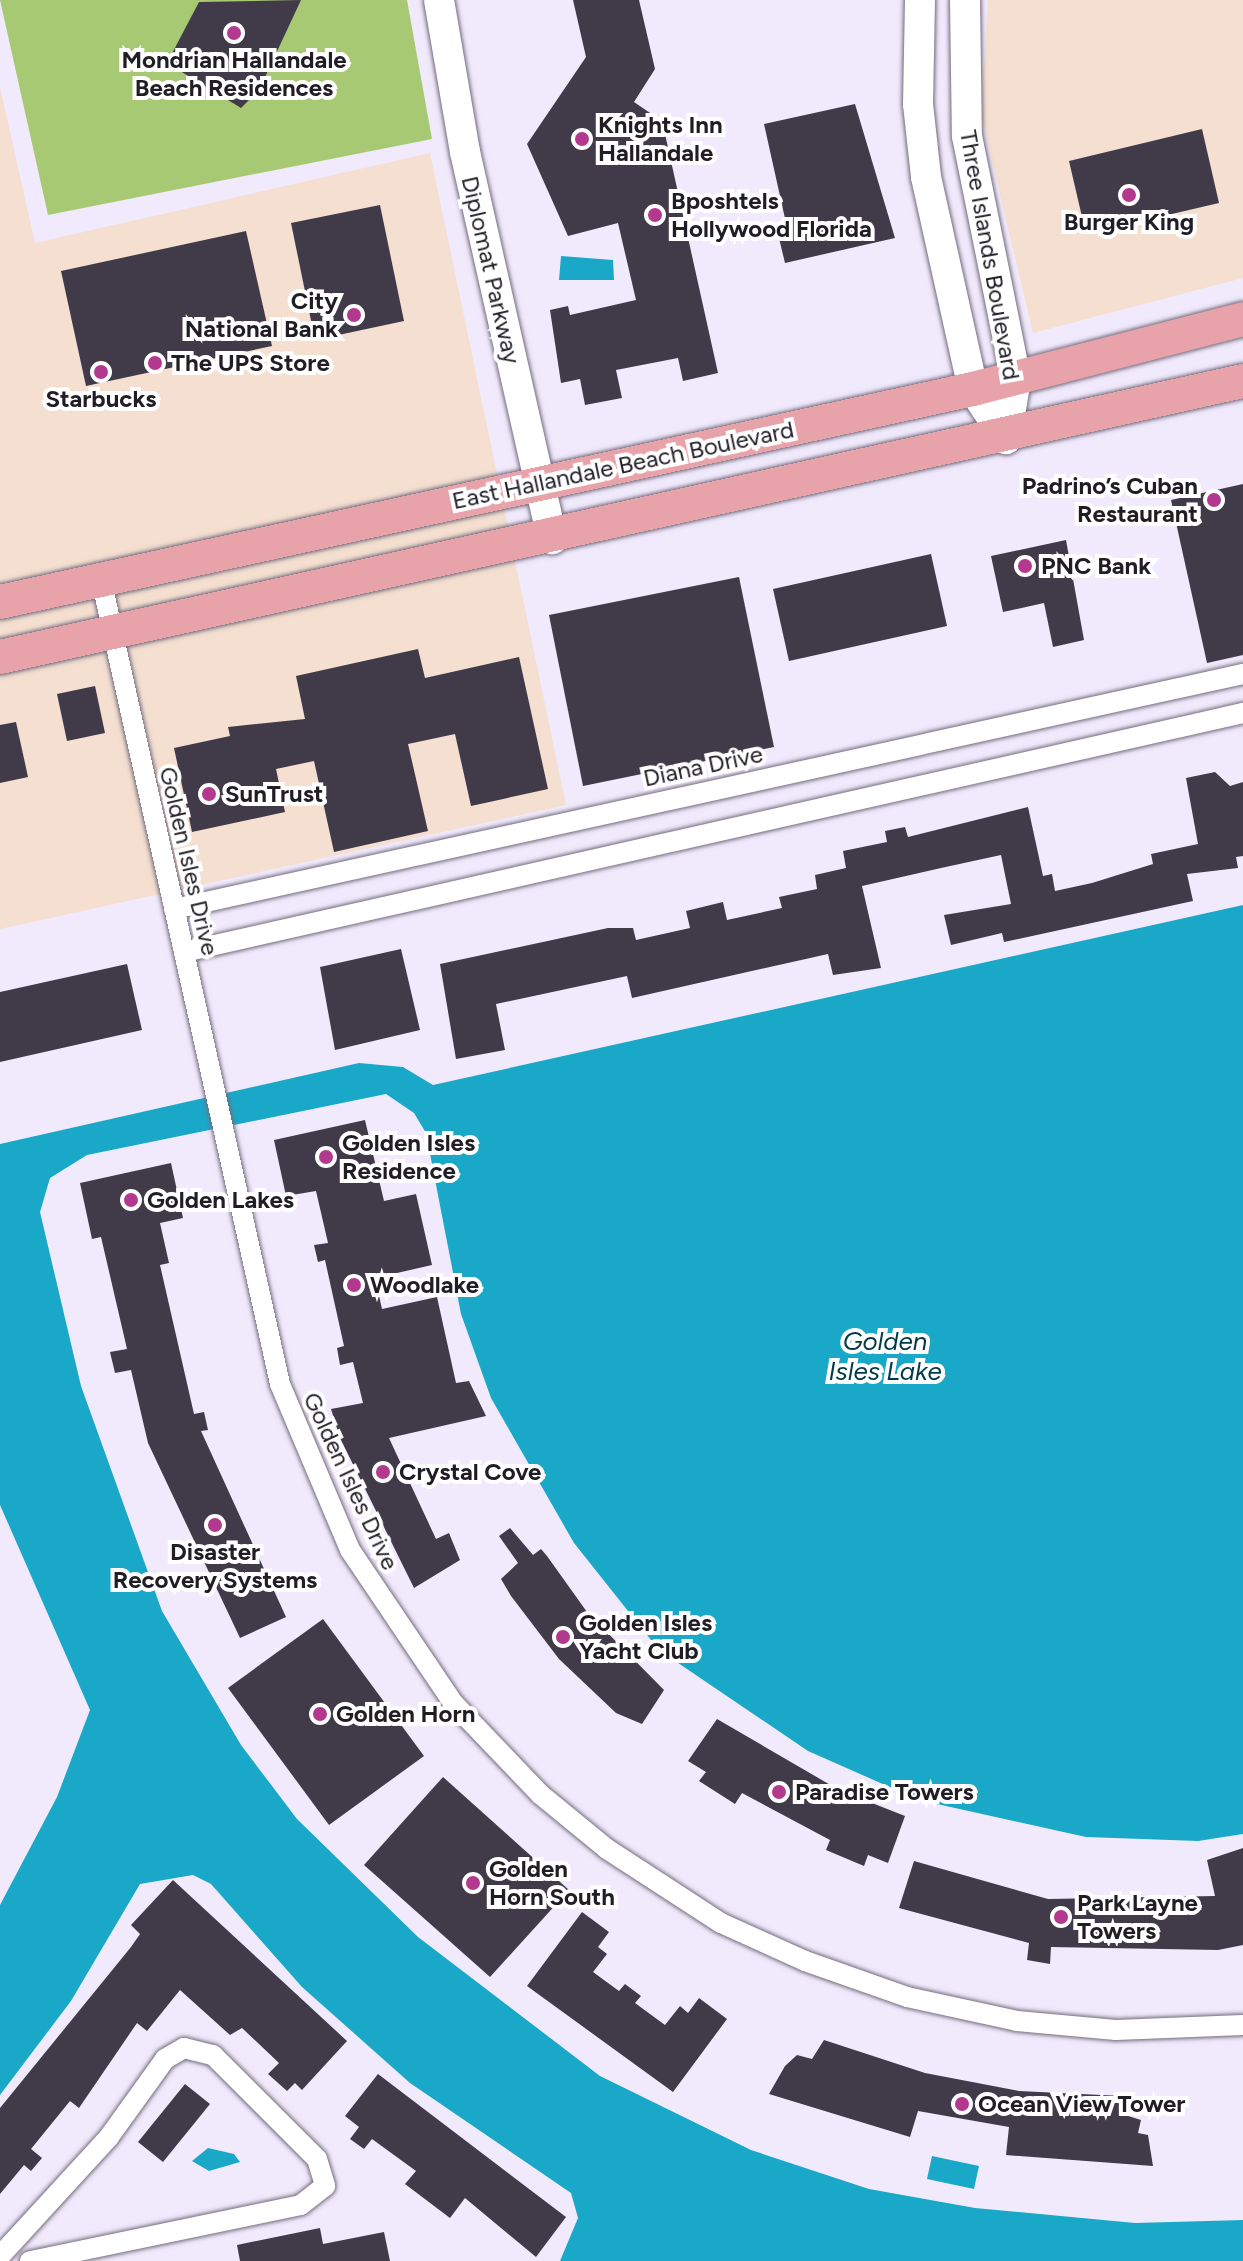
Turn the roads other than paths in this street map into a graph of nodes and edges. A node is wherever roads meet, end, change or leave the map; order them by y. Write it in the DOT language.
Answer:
graph roads {
  1 [pos="439,0"];
  2 [pos="920,0"];
  3 [pos="965,0"];
  4 [pos="1243,319"];
  5 [pos="1016,379"];
  6 [pos="1243,381"];
  7 [pos="973,389"];
  8 [pos="1006,439"];
  9 [pos="538,484"];
  10 [pos="552,539"];
  11 [pos="101,579"];
  12 [pos="0,602"];
  13 [pos="112,634"];
  14 [pos="0,657"];
  15 [pos="1243,674"];
  16 [pos="1243,713"];
  17 [pos="174,909"];
  18 [pos="184,952"];
  19 [pos="1243,2025"];
  20 [pos="0,2256"];
  21 [pos="30,2261"];
  1 -- 9 [label="street, Diplomat Parkway"];
  2 -- 7 [label="street, Three Islands Boulevard"];
  3 -- 5 [label="street, Three Islands Boulevard"];
  4 -- 5 [label="main road, East Hallandale Beach Boulevard"];
  5 -- 7 [label="main road, East Hallandale Beach Boulevard"];
  5 -- 8 [label="street, Three Islands Boulevard"];
  6 -- 8 [label="main road"];
  7 -- 8 [label="street, Three Islands Boulevard"];
  7 -- 9 [label="main road, East Hallandale Beach Boulevard"];
  8 -- 10 [label="main road"];
  9 -- 10 [label="street, Diplomat Parkway"];
  9 -- 11 [label="main road, East Hallandale Beach Boulevard"];
  10 -- 13 [label="main road"];
  11 -- 12 [label="main road, East Hallandale Beach Boulevard"];
  11 -- 13 [label="street, Golden Isles Drive"];
  13 -- 14 [label="main road"];
  13 -- 17 [label="street, Golden Isles Drive"];
  15 -- 17 [label="street, Diana Drive"];
  16 -- 18 [label="street"];
  17 -- 18 [label="street, Golden Isles Drive"];
  18 -- 19 [label="street, Golden Isles Drive"];
  20 -- 21 [label="street"];
}
